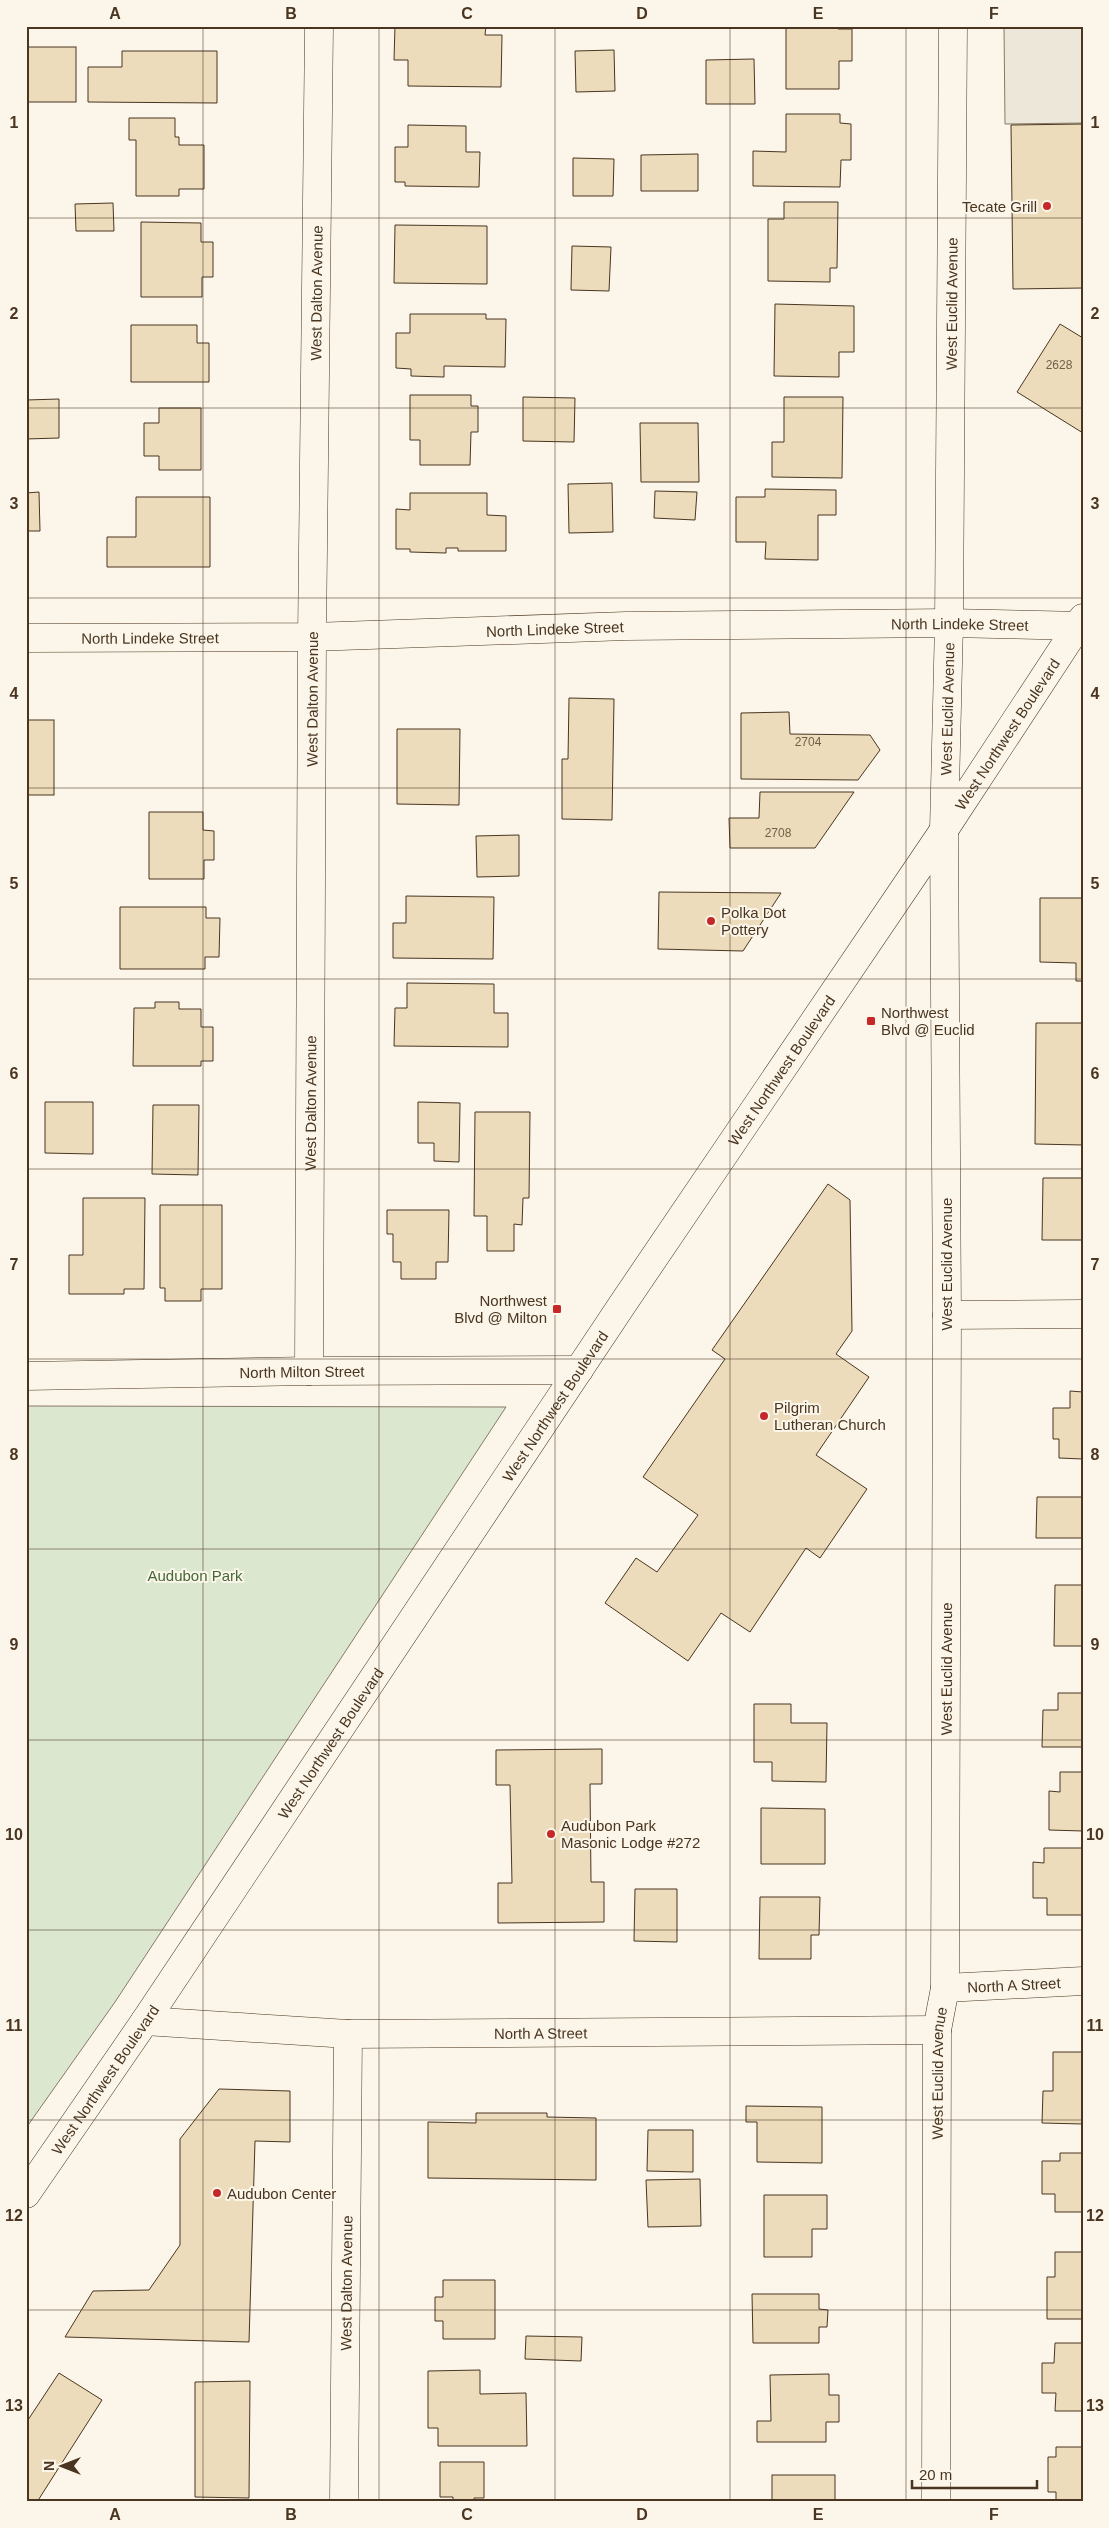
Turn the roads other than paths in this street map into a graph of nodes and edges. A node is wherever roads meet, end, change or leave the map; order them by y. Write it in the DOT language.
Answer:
graph roads {
  1 [pos="319,26"];
  2 [pos="953,26"];
  3 [pos="949,623"];
  4 [pos="1081,624"];
  5 [pos="312,637"];
  6 [pos="26,638"];
  7 [pos="944,830"];
  8 [pos="1083,1314"];
  9 [pos="947,1315"];
  10 [pos="579,1370"];
  11 [pos="309,1371"];
  12 [pos="26,1376"];
  13 [pos="1083,1980"];
  14 [pos="945,1988"];
  15 [pos="144,2021"];
  16 [pos="937,2030"];
  17 [pos="348,2034"];
  18 [pos="26,2194"];
  19 [pos="344,2502"];
  20 [pos="936,2502"];
  1 -- 5 [label="street, West Dalton Avenue"];
  2 -- 3 [label="street, West Euclid Avenue"];
  3 -- 4 [label="street, North Lindeke Street"];
  3 -- 5 [label="street, North Lindeke Street"];
  3 -- 7 [label="street, West Euclid Avenue"];
  4 -- 7 [label="street, West Northwest Boulevard"];
  5 -- 6 [label="street, North Lindeke Street"];
  5 -- 11 [label="street, West Dalton Avenue"];
  7 -- 9 [label="street, West Euclid Avenue"];
  7 -- 10 [label="street, West Northwest Boulevard"];
  8 -- 9 [label="street"];
  9 -- 14 [label="street, West Euclid Avenue"];
  10 -- 11 [label="street, North Milton Street"];
  10 -- 15 [label="street, West Northwest Boulevard"];
  11 -- 12 [label="street, North Milton Street"];
  13 -- 14 [label="street, North A Street"];
  14 -- 16 [label="street, West Euclid Avenue"];
  15 -- 17 [label="street, North A Street"];
  15 -- 18 [label="street, West Northwest Boulevard"];
  16 -- 17 [label="street, North A Street"];
  16 -- 20 [label="street, West Euclid Avenue"];
  17 -- 19 [label="street, West Dalton Avenue"];
}
